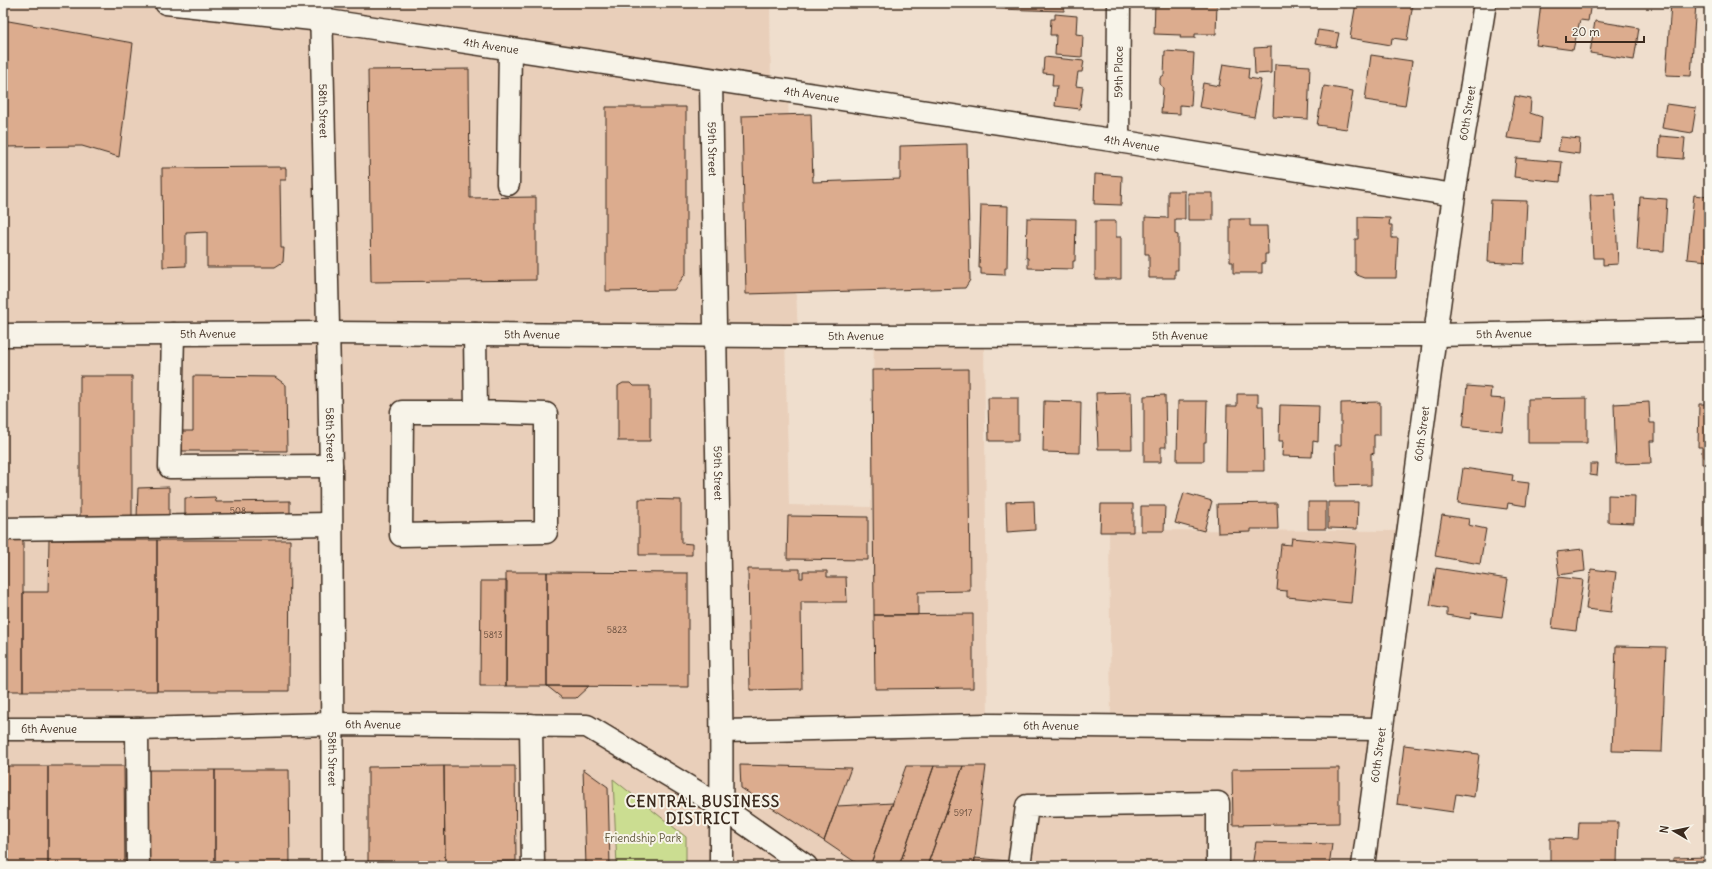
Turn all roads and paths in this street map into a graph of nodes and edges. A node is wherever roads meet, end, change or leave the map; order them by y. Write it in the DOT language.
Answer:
graph roads {
  1 [pos="166,3"];
  2 [pos="1119,3"];
  3 [pos="1485,3"];
  4 [pos="321,12"];
  5 [pos="510,50"];
  6 [pos="711,80"];
  7 [pos="1118,141"];
  8 [pos="508,184"];
  9 [pos="1454,195"];
  10 [pos="1709,330"];
  11 [pos="328,333"];
  12 [pos="173,334"];
  13 [pos="475,334"];
  14 [pos="3,335"];
  15 [pos="716,335"];
  16 [pos="1435,335"];
  17 [pos="476,412"];
  18 [pos="331,466"];
  19 [pos="331,524"];
  20 [pos="3,529"];
  21 [pos="332,724"];
  22 [pos="531,725"];
  23 [pos="3,729"];
  24 [pos="137,729"];
  25 [pos="1381,729"];
  26 [pos="722,731"];
  27 [pos="720,806"];
  28 [pos="138,866"];
  29 [pos="333,866"];
  30 [pos="533,866"];
  31 [pos="721,866"];
  32 [pos="806,866"];
  33 [pos="1019,866"];
  34 [pos="1218,866"];
  35 [pos="1363,866"];
  1 -- 4 [label="street, 4th Avenue"];
  2 -- 7 [label="street, 59th Place"];
  3 -- 9 [label="street, 60th Street"];
  4 -- 5 [label="street, 4th Avenue"];
  4 -- 11 [label="street, 58th Street"];
  5 -- 6 [label="street, 4th Avenue"];
  5 -- 8 [label="street"];
  6 -- 7 [label="street, 4th Avenue"];
  6 -- 15 [label="street, 59th Street"];
  7 -- 9 [label="street, 4th Avenue"];
  9 -- 16 [label="street, 60th Street"];
  10 -- 16 [label="street, 5th Avenue"];
  11 -- 12 [label="street, 5th Avenue"];
  11 -- 13 [label="street, 5th Avenue"];
  11 -- 18 [label="street, 58th Street"];
  12 -- 14 [label="street, 5th Avenue"];
  12 -- 18 [label="street"];
  13 -- 15 [label="street, 5th Avenue"];
  13 -- 17 [label="street"];
  15 -- 16 [label="street, 5th Avenue"];
  15 -- 26 [label="street, 59th Street"];
  16 -- 25 [label="street, 60th Street"];
  17 -- 17 [label="street"];
  18 -- 19 [label="street, 58th Street"];
  19 -- 20 [label="street"];
  19 -- 21 [label="street, 58th Street"];
  21 -- 22 [label="street, 6th Avenue"];
  21 -- 24 [label="street, 6th Avenue"];
  21 -- 29 [label="street, 58th Street"];
  22 -- 27 [label="street, 6th Avenue"];
  22 -- 30 [label="street"];
  23 -- 24 [label="street, 6th Avenue"];
  24 -- 28 [label="street"];
  25 -- 26 [label="street, 6th Avenue"];
  25 -- 35 [label="street, 60th Street"];
  26 -- 27 [label="street, 59th Street"];
  27 -- 31 [label="street, 59th Street"];
  27 -- 32 [label="street, 6th Avenue"];
  33 -- 34 [label="street"];
}
